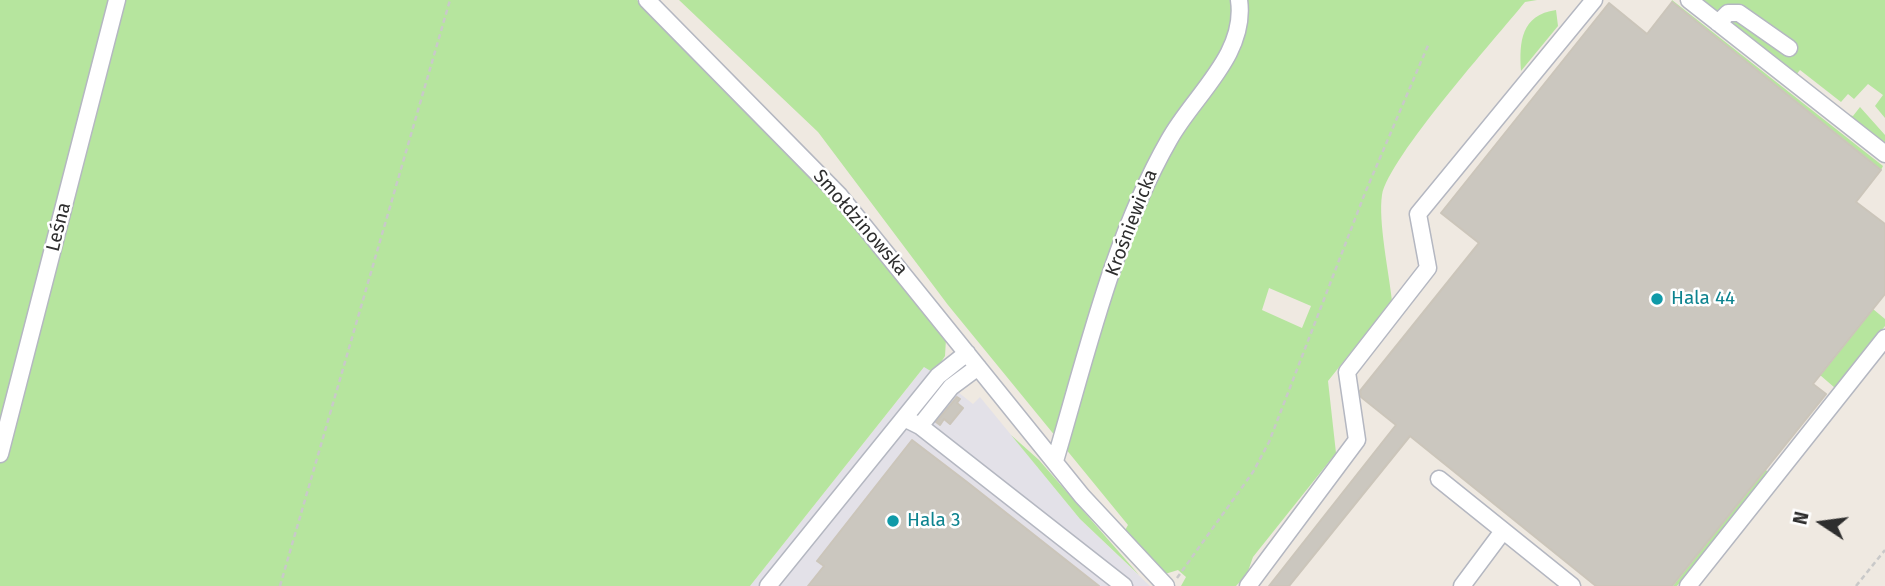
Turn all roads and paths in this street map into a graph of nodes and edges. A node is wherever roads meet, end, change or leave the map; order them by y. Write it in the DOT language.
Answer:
graph roads {
  1 [pos="117,0"];
  2 [pos="450,0"];
  3 [pos="647,0"];
  4 [pos="1239,0"];
  5 [pos="1594,0"];
  6 [pos="1689,0"];
  7 [pos="1718,23"];
  8 [pos="1429,43"];
  9 [pos="1789,48"];
  10 [pos="1885,154"];
  11 [pos="1885,338"];
  12 [pos="967,353"];
  13 [pos="978,367"];
  14 [pos="913,423"];
  15 [pos="0,454"];
  16 [pos="1055,461"];
  17 [pos="1439,479"];
  18 [pos="1503,531"];
  19 [pos="1885,550"];
  20 [pos="280,586"];
  21 [pos="768,586"];
  22 [pos="1124,586"];
  23 [pos="1169,586"];
  24 [pos="1248,586"];
  25 [pos="1462,586"];
  26 [pos="1572,586"];
  27 [pos="1688,586"];
  28 [pos="1856,586"];
  1 -- 15 [label="street, Leśna"];
  2 -- 20 [label="path"];
  3 -- 12 [label="street, Smołdzinowska"];
  4 -- 16 [label="street, Krośniewicka"];
  5 -- 24 [label="street"];
  6 -- 7 [label="street"];
  7 -- 9 [label="street"];
  7 -- 10 [label="street"];
  8 -- 23 [label="path"];
  11 -- 27 [label="street"];
  12 -- 13 [label="street, Smołdzinowska"];
  12 -- 14 [label="street"];
  13 -- 14 [label="street"];
  13 -- 16 [label="street, Smołdzinowska"];
  14 -- 21 [label="street"];
  14 -- 22 [label="street"];
  16 -- 23 [label="street, Smołdzinowska"];
  17 -- 18 [label="street"];
  18 -- 25 [label="street"];
  18 -- 26 [label="street"];
  19 -- 28 [label="path"];
}
